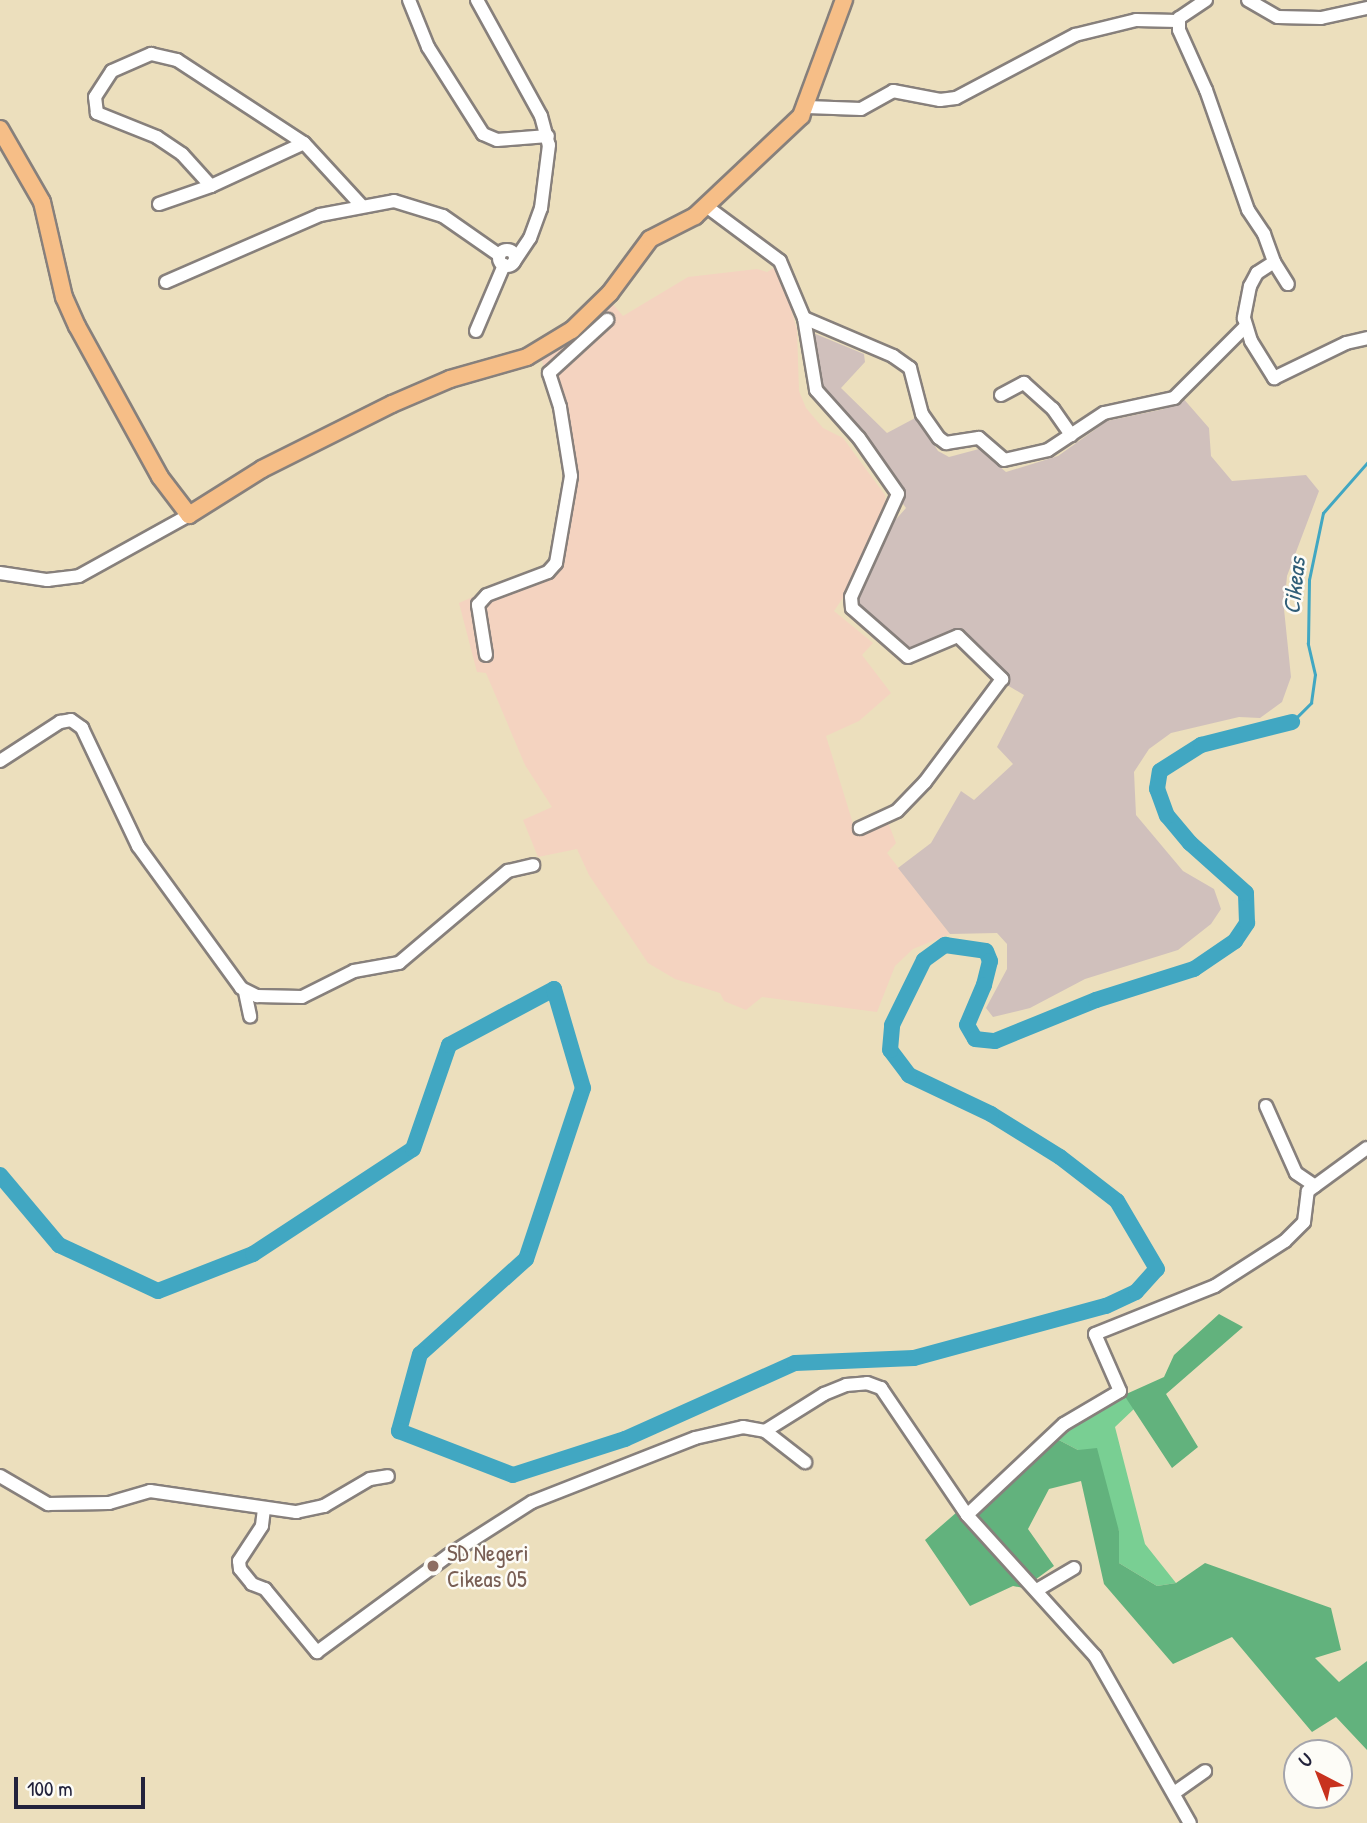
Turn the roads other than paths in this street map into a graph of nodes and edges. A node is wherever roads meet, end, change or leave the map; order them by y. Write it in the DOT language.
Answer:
graph roads {
  1 [pos="409,0"];
  2 [pos="477,0"];
  3 [pos="844,0"];
  4 [pos="1206,0"];
  5 [pos="1248,0"];
  6 [pos="1367,8"];
  7 [pos="1177,21"];
  8 [pos="807,107"];
  9 [pos="0,129"];
  10 [pos="548,136"];
  11 [pos="304,143"];
  12 [pos="211,186"];
  13 [pos="159,204"];
  14 [pos="361,205"];
  15 [pos="706,206"];
  16 [pos="506,261"];
  17 [pos="1274,262"];
  18 [pos="166,282"];
  19 [pos="1288,284"];
  20 [pos="804,318"];
  21 [pos="607,320"];
  22 [pos="1245,327"];
  23 [pos="476,331"];
  24 [pos="1367,338"];
  25 [pos="1001,395"];
  26 [pos="1072,435"];
  27 [pos="189,515"];
  28 [pos="0,573"];
  29 [pos="486,655"];
  30 [pos="0,761"];
  31 [pos="860,828"];
  32 [pos="533,865"];
  33 [pos="246,992"];
  34 [pos="250,1016"];
  35 [pos="1266,1106"];
  36 [pos="1367,1148"];
  37 [pos="1315,1186"];
  38 [pos="765,1431"];
  39 [pos="805,1462"];
  40 [pos="0,1476"];
  41 [pos="388,1476"];
  42 [pos="264,1509"];
  43 [pos="967,1515"];
  44 [pos="1073,1568"];
  45 [pos="1037,1590"];
  46 [pos="1205,1771"];
  47 [pos="1174,1793"];
  48 [pos="1190,1823"];
  1 -- 10 [label="street"];
  2 -- 10 [label="street"];
  3 -- 8 [label="main road"];
  4 -- 7 [label="street"];
  5 -- 6 [label="street"];
  7 -- 8 [label="street"];
  7 -- 17 [label="street"];
  8 -- 15 [label="main road"];
  9 -- 27 [label="main road"];
  10 -- 16 [label="street"];
  11 -- 12 [label="street"];
  11 -- 12 [label="street"];
  11 -- 14 [label="street"];
  12 -- 13 [label="street"];
  14 -- 16 [label="street"];
  14 -- 18 [label="street"];
  15 -- 20 [label="street"];
  15 -- 27 [label="main road"];
  16 -- 23 [label="street"];
  17 -- 19 [label="street"];
  17 -- 22 [label="street"];
  20 -- 26 [label="street"];
  20 -- 31 [label="street"];
  21 -- 29 [label="street"];
  22 -- 24 [label="street"];
  22 -- 26 [label="street"];
  25 -- 26 [label="street"];
  27 -- 28 [label="street"];
  30 -- 33 [label="street"];
  32 -- 33 [label="street"];
  33 -- 34 [label="street"];
  35 -- 37 [label="street"];
  36 -- 37 [label="street"];
  37 -- 43 [label="street"];
  38 -- 39 [label="street"];
  38 -- 42 [label="street"];
  38 -- 43 [label="street"];
  40 -- 42 [label="street"];
  41 -- 42 [label="street"];
  43 -- 45 [label="street"];
  44 -- 45 [label="street"];
  45 -- 47 [label="street"];
  46 -- 47 [label="street"];
  47 -- 48 [label="street"];
}
